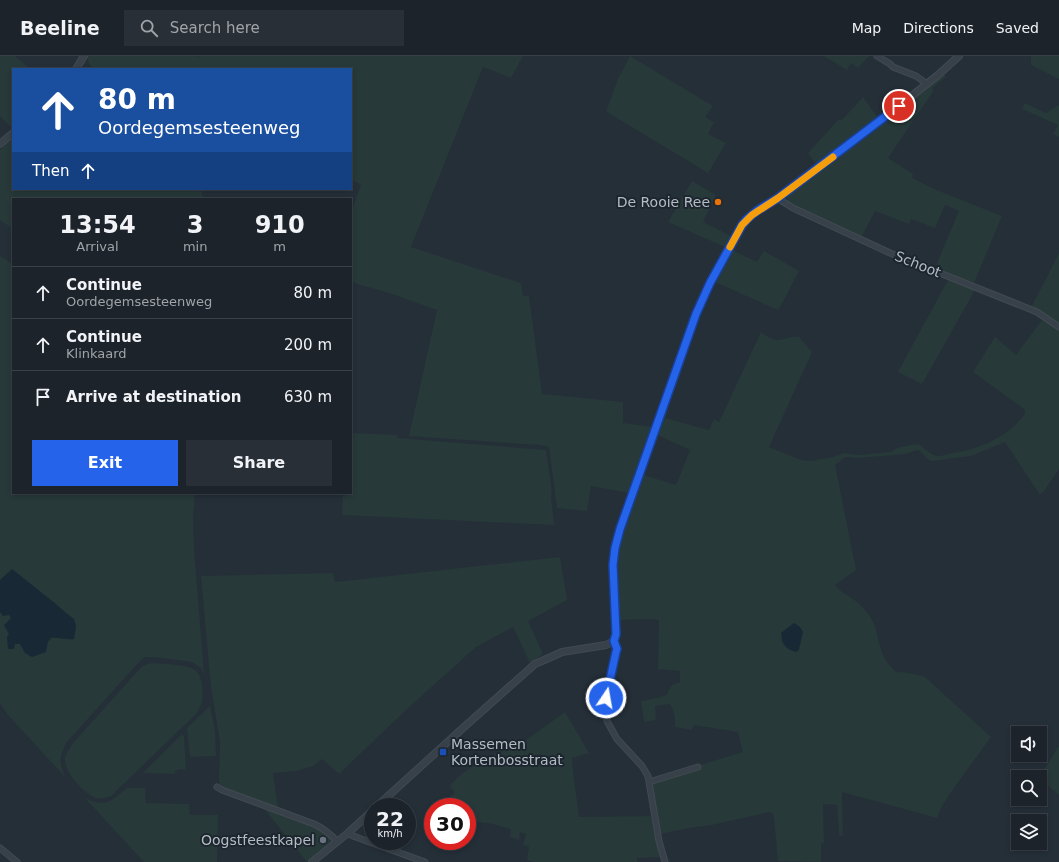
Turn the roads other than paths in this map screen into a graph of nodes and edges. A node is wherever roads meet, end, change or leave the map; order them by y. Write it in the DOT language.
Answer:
graph roads {
  1 [pos="84,56"];
  2 [pos="877,56"];
  3 [pos="959,56"];
  4 [pos="77,68"];
  5 [pos="927,84"];
  6 [pos="12,134"];
  7 [pos="0,144"];
  8 [pos="778,198"];
  9 [pos="1059,327"];
  10 [pos="614,641"];
  11 [pos="698,767"];
  12 [pos="649,782"];
  13 [pos="217,787"];
  14 [pos="386,798"];
  15 [pos="364,818"];
  16 [pos="348,833"];
  17 [pos="337,841"];
  18 [pos="0,848"];
  19 [pos="17,862"];
  20 [pos="314,862"];
  21 [pos="426,862"];
  22 [pos="665,862"];
  1 -- 4 [label="street"];
  2 -- 5 [label="street"];
  3 -- 5 [label="street"];
  5 -- 8 [label="street"];
  6 -- 7 [label="street"];
  8 -- 9 [label="street, Schoot"];
  8 -- 10 [label="street"];
  10 -- 12 [label="street"];
  10 -- 14 [label="street"];
  11 -- 12 [label="street"];
  12 -- 22 [label="street"];
  13 -- 17 [label="street"];
  15 -- 16 [label="street"];
  16 -- 17 [label="street"];
  16 -- 21 [label="street"];
  17 -- 20 [label="street"];
  18 -- 19 [label="street"];
}
